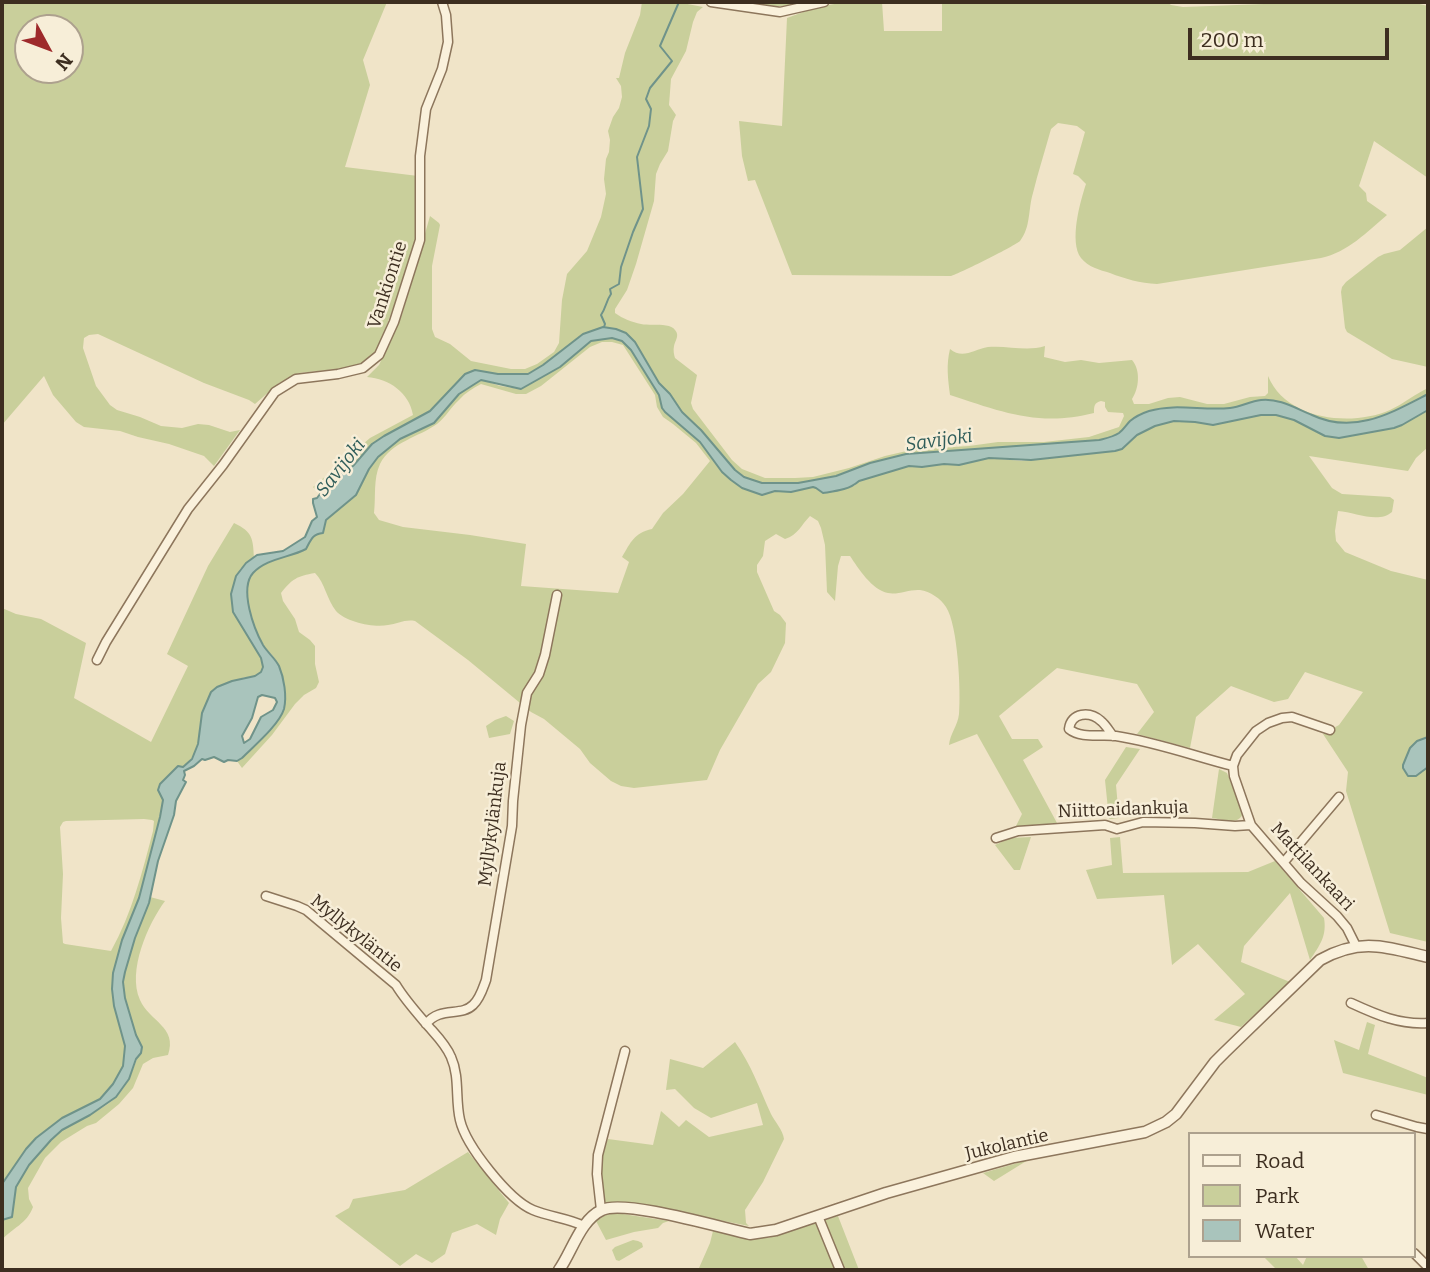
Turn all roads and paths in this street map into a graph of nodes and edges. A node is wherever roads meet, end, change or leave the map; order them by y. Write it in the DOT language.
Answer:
graph roads {
  1 [pos="442,2"];
  2 [pos="712,2"];
  3 [pos="824,2"];
  4 [pos="557,595"];
  5 [pos="97,660"];
  6 [pos="1330,730"];
  7 [pos="1113,736"];
  8 [pos="1233,766"];
  9 [pos="1339,797"];
  10 [pos="1251,825"];
  11 [pos="996,838"];
  12 [pos="1283,862"];
  13 [pos="266,896"];
  14 [pos="1356,946"];
  15 [pos="1428,957"];
  16 [pos="1351,1003"];
  17 [pos="1428,1023"];
  18 [pos="426,1024"];
  19 [pos="625,1051"];
  20 [pos="1376,1115"];
  21 [pos="1428,1129"];
  22 [pos="1415,1130"];
  23 [pos="601,1210"];
  24 [pos="818,1216"];
  25 [pos="584,1226"];
  26 [pos="559,1270"];
  27 [pos="840,1270"];
  1 -- 5 [label="street, Vankiontie"];
  2 -- 3 [label="street"];
  4 -- 18 [label="street, Myllykylänkuja"];
  6 -- 8 [label="street"];
  7 -- 7 [label="street"];
  7 -- 8 [label="street"];
  8 -- 10 [label="street, Mattilankaari"];
  9 -- 12 [label="street"];
  10 -- 11 [label="street, Niittoaidankuja"];
  10 -- 12 [label="street, Mattilankaari"];
  12 -- 14 [label="street, Mattilankaari"];
  13 -- 18 [label="street, Myllykyläntie"];
  14 -- 15 [label="street, Jukolantie"];
  14 -- 24 [label="street, Jukolantie"];
  16 -- 17 [label="street"];
  18 -- 25 [label="street, Myllykyläntie"];
  19 -- 23 [label="street"];
  20 -- 22 [label="street"];
  21 -- 22 [label="street"];
  23 -- 24 [label="street, Jukolantie"];
  23 -- 25 [label="street"];
  24 -- 27 [label="street"];
  25 -- 26 [label="street"];
}
